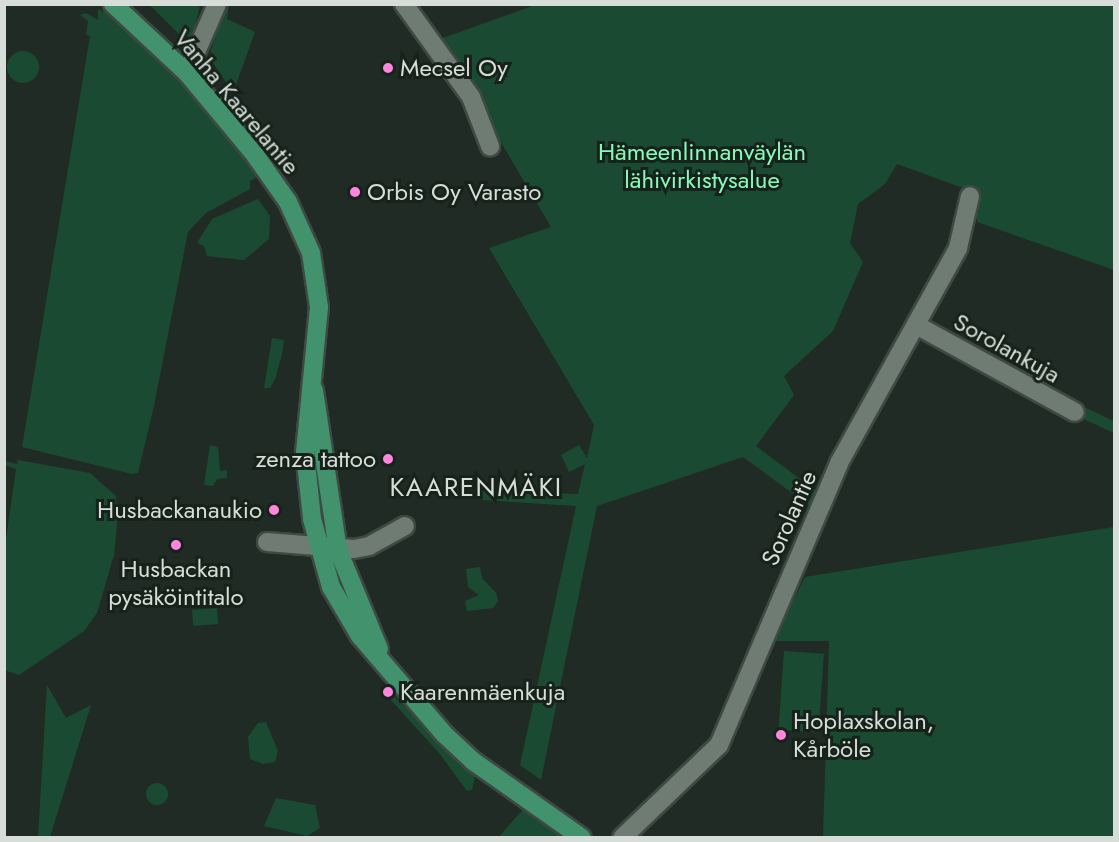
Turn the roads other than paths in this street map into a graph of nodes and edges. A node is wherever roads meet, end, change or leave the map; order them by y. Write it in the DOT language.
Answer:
graph roads {
  1 [pos="113,4"];
  2 [pos="217,4"];
  3 [pos="404,4"];
  4 [pos="187,73"];
  5 [pos="490,146"];
  6 [pos="970,196"];
  7 [pos="916,325"];
  8 [pos="313,386"];
  9 [pos="1075,412"];
  10 [pos="405,526"];
  11 [pos="267,542"];
  12 [pos="318,546"];
  13 [pos="338,550"];
  14 [pos="384,662"];
  15 [pos="582,837"];
  16 [pos="622,837"];
  1 -- 4 [label="main road, Vanha Kaarelantie"];
  2 -- 4 [label="street"];
  3 -- 5 [label="street"];
  4 -- 8 [label="main road, Vanha Kaarelantie"];
  6 -- 7 [label="street, Sorolantie"];
  7 -- 9 [label="street, Sorolankuja"];
  7 -- 16 [label="street, Sorolantie"];
  8 -- 12 [label="main road, Vanha Kaarelantie"];
  8 -- 13 [label="main road, Vanha Kaarelantie"];
  10 -- 13 [label="street"];
  11 -- 12 [label="street"];
  12 -- 13 [label="street"];
  12 -- 14 [label="main road, Vanha Kaarelantie"];
  13 -- 14 [label="main road, Vanha Kaarelantie"];
  14 -- 15 [label="main road, Vanha Kaarelantie"];
}
